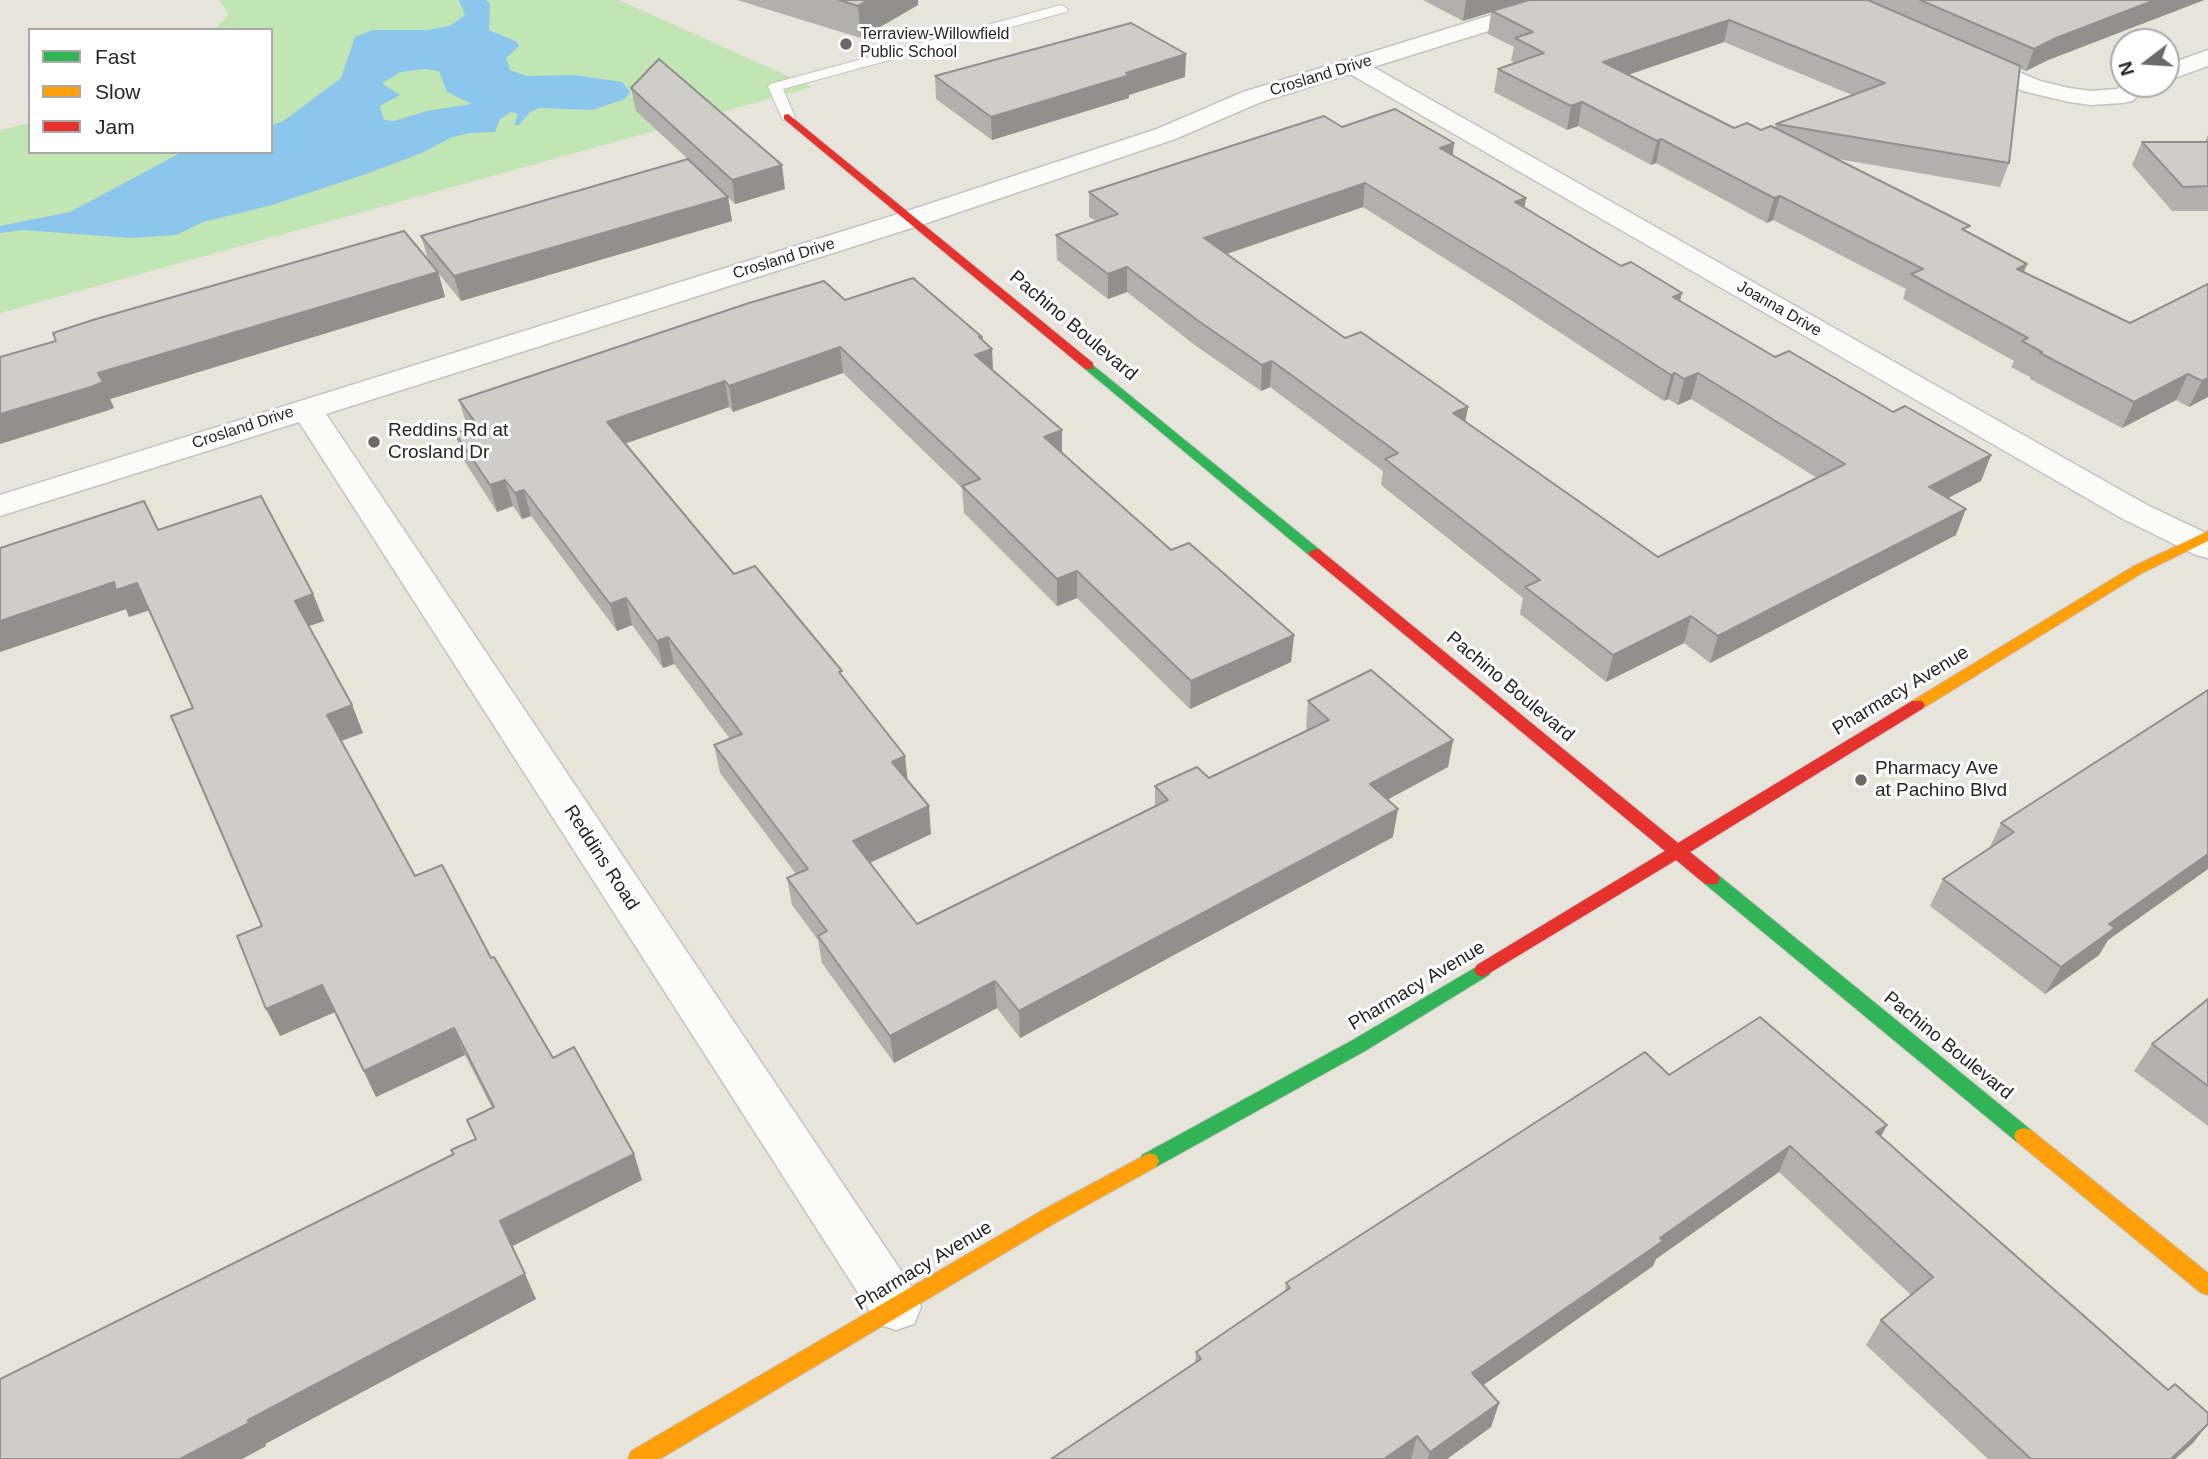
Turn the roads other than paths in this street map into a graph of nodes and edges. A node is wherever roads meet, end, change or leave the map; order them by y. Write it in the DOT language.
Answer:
graph roads {
  1 [pos="1564,0"];
  2 [pos="1061,9"];
  3 [pos="1956,52"];
  4 [pos="2208,57"];
  5 [pos="1353,66"];
  6 [pos="2180,68"];
  7 [pos="2110,97"];
  8 [pos="788,117"];
  9 [pos="911,219"];
  10 [pos="306,408"];
  11 [pos="0,506"];
  12 [pos="2204,541"];
  13 [pos="1677,850"];
  14 [pos="2208,1286"];
  15 [pos="896,1307"];
  16 [pos="639,1459"];
  1 -- 5 [label="street, Crosland Drive"];
  2 -- 8 [label="lane"];
  3 -- 7 [label="street"];
  4 -- 6 [label="street"];
  5 -- 9 [label="street, Crosland Drive"];
  5 -- 12 [label="street, Joanna Drive"];
  8 -- 9 [label="street, Pachino Boulevard"];
  9 -- 10 [label="street, Crosland Drive"];
  9 -- 13 [label="street, Pachino Boulevard"];
  10 -- 11 [label="street, Crosland Drive"];
  10 -- 15 [label="street, Reddins Road"];
  12 -- 13 [label="street, Pharmacy Avenue"];
  13 -- 14 [label="street, Pachino Boulevard"];
  13 -- 15 [label="street, Pharmacy Avenue"];
  15 -- 16 [label="street, Pharmacy Avenue"];
}
